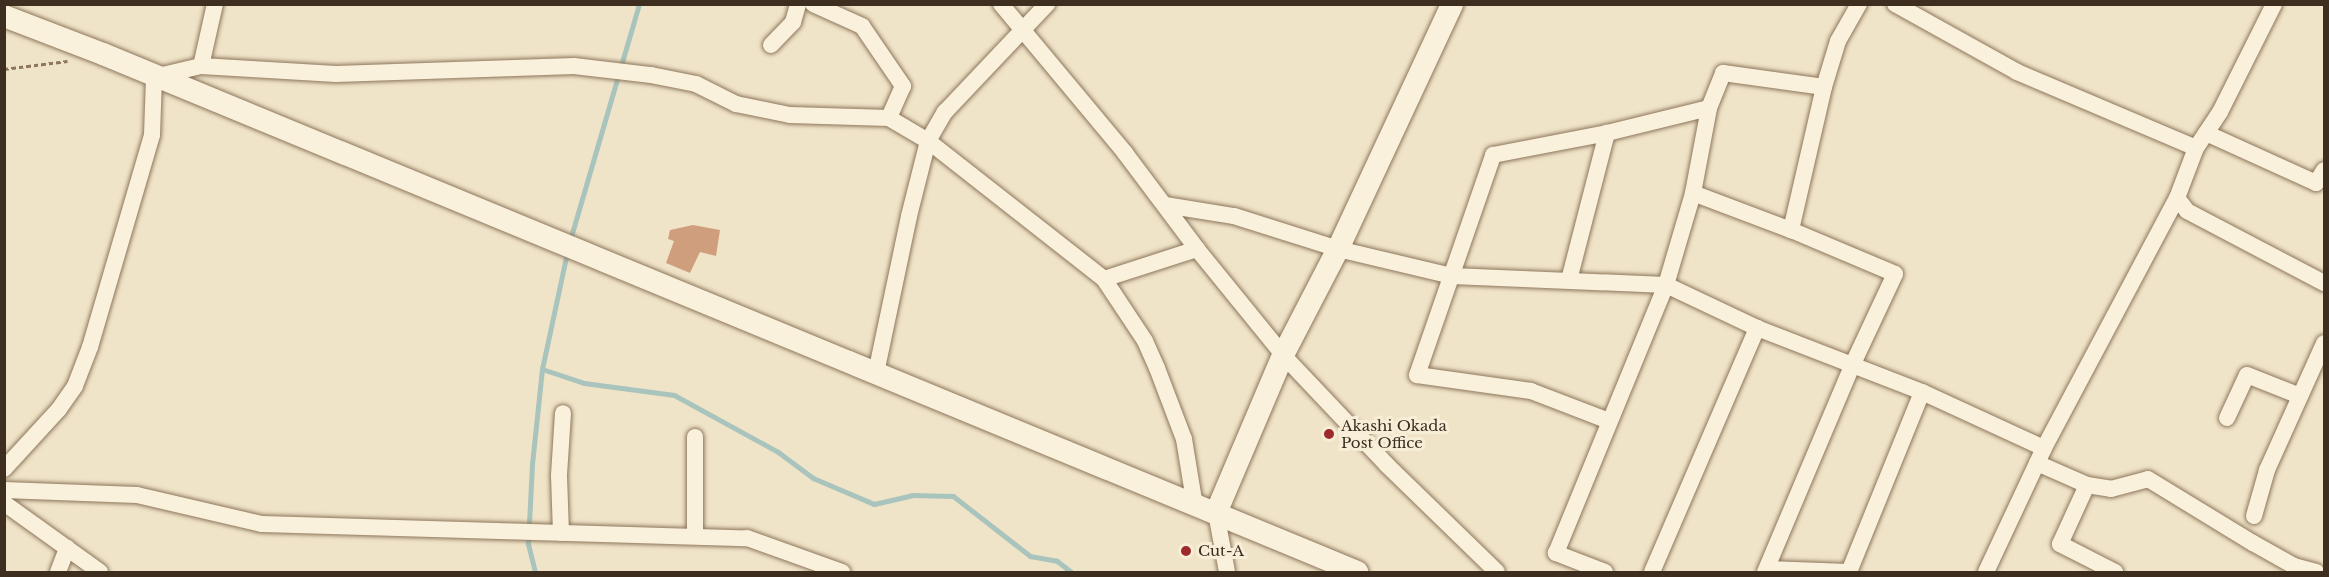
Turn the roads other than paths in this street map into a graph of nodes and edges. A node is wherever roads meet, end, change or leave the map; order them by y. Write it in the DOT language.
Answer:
graph roads {
  1 [pos="215,4"];
  2 [pos="798,4"];
  3 [pos="813,4"];
  4 [pos="1001,4"];
  5 [pos="1047,4"];
  6 [pos="1452,4"];
  7 [pos="1859,4"];
  8 [pos="1895,4"];
  9 [pos="2274,4"];
  10 [pos="4,16"];
  11 [pos="1025,30"];
  12 [pos="771,45"];
  13 [pos="201,66"];
  14 [pos="154,77"];
  15 [pos="1824,87"];
  16 [pos="1709,108"];
  17 [pos="889,118"];
  18 [pos="1607,133"];
  19 [pos="2206,133"];
  20 [pos="928,141"];
  21 [pos="2196,148"];
  22 [pos="2325,170"];
  23 [pos="1693,193"];
  24 [pos="2177,198"];
  25 [pos="1165,205"];
  26 [pos="1791,230"];
  27 [pos="1197,249"];
  28 [pos="1338,249"];
  29 [pos="1452,276"];
  30 [pos="1104,279"];
  31 [pos="1569,280"];
  32 [pos="2325,283"];
  33 [pos="1666,285"];
  34 [pos="1757,328"];
  35 [pos="2325,343"];
  36 [pos="1282,355"];
  37 [pos="1852,366"];
  38 [pos="876,373"];
  39 [pos="1922,392"];
  40 [pos="2300,396"];
  41 [pos="562,413"];
  42 [pos="2228,418"];
  43 [pos="1609,421"];
  44 [pos="694,437"];
  45 [pos="2041,456"];
  46 [pos="4,469"];
  47 [pos="2087,485"];
  48 [pos="4,490"];
  49 [pos="4,503"];
  50 [pos="1205,509"];
  51 [pos="2254,516"];
  52 [pos="561,533"];
  53 [pos="695,535"];
  54 [pos="67,548"];
  55 [pos="1766,571"];
  56 [pos="58,573"];
  57 [pos="100,573"];
  58 [pos="842,573"];
  59 [pos="1227,573"];
  60 [pos="1356,573"];
  61 [pos="1497,573"];
  62 [pos="1605,573"];
  63 [pos="1652,573"];
  64 [pos="1848,573"];
  65 [pos="1986,573"];
  66 [pos="2115,573"];
  67 [pos="2316,573"];
  1 -- 13 [label="street"];
  2 -- 12 [label="street"];
  3 -- 17 [label="street"];
  4 -- 11 [label="street"];
  5 -- 11 [label="street"];
  6 -- 28 [label="street"];
  7 -- 15 [label="street"];
  8 -- 21 [label="street"];
  9 -- 19 [label="street"];
  10 -- 14 [label="street"];
  11 -- 20 [label="street"];
  11 -- 25 [label="street"];
  13 -- 14 [label="street"];
  13 -- 17 [label="street"];
  14 -- 38 [label="street"];
  14 -- 46 [label="street"];
  15 -- 16 [label="street"];
  15 -- 26 [label="street"];
  16 -- 18 [label="street"];
  16 -- 23 [label="street"];
  17 -- 20 [label="street"];
  18 -- 29 [label="street"];
  18 -- 31 [label="street"];
  19 -- 21 [label="street"];
  19 -- 22 [label="street"];
  20 -- 30 [label="street"];
  20 -- 38 [label="street"];
  21 -- 24 [label="street"];
  23 -- 26 [label="street"];
  23 -- 33 [label="street"];
  24 -- 32 [label="street"];
  24 -- 45 [label="street"];
  25 -- 27 [label="street"];
  25 -- 28 [label="street"];
  26 -- 37 [label="street"];
  27 -- 30 [label="street"];
  27 -- 36 [label="street"];
  28 -- 29 [label="street"];
  28 -- 36 [label="street"];
  29 -- 31 [label="street"];
  29 -- 43 [label="street"];
  30 -- 50 [label="street"];
  31 -- 33 [label="street"];
  33 -- 34 [label="street"];
  33 -- 43 [label="street"];
  34 -- 37 [label="street"];
  34 -- 63 [label="street"];
  35 -- 40 [label="street"];
  36 -- 50 [label="street"];
  36 -- 61 [label="street"];
  37 -- 39 [label="street"];
  37 -- 55 [label="street"];
  38 -- 50 [label="street"];
  39 -- 45 [label="street"];
  39 -- 64 [label="street"];
  40 -- 42 [label="street"];
  40 -- 51 [label="street"];
  41 -- 52 [label="street"];
  43 -- 62 [label="street"];
  44 -- 53 [label="street"];
  45 -- 47 [label="street"];
  45 -- 65 [label="street"];
  47 -- 66 [label="street"];
  47 -- 67 [label="street"];
  48 -- 52 [label="street"];
  49 -- 54 [label="street"];
  50 -- 59 [label="street"];
  50 -- 60 [label="street"];
  52 -- 53 [label="street"];
  53 -- 58 [label="street"];
  54 -- 56 [label="street"];
  54 -- 57 [label="street"];
  55 -- 64 [label="street"];
}
